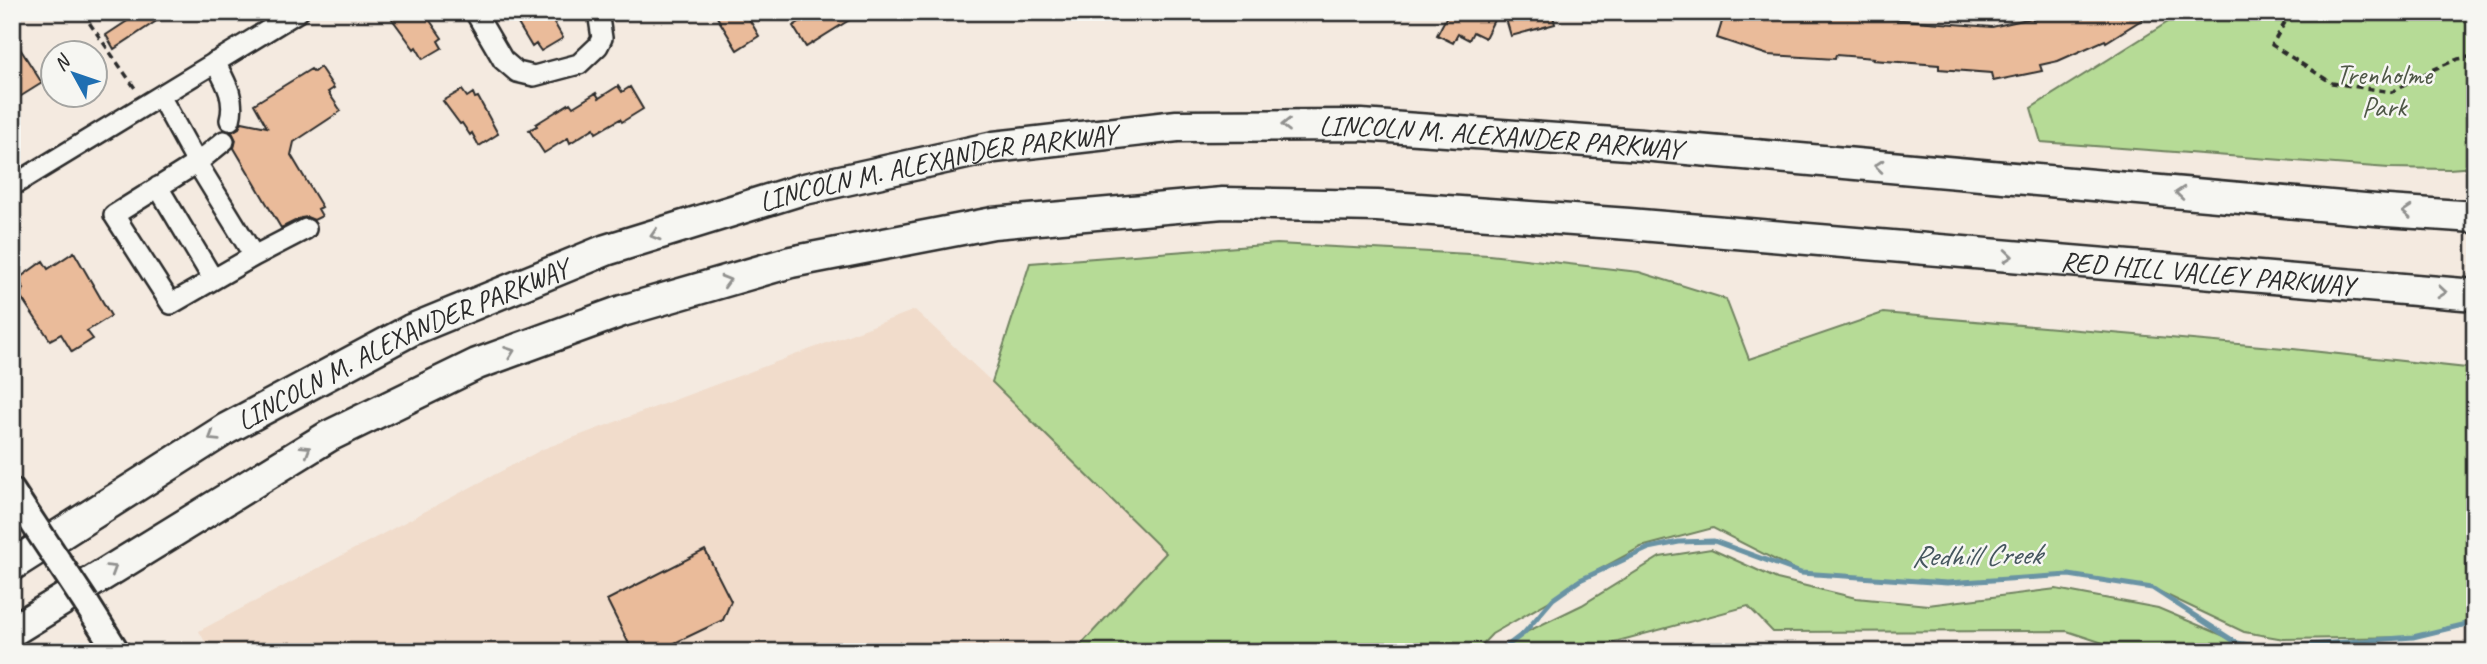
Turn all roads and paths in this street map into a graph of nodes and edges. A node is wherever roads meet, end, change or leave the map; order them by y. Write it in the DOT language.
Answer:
graph roads {
  1 [pos="86,12"];
  2 [pos="298,12"];
  3 [pos="475,12"];
  4 [pos="598,12"];
  5 [pos="2291,12"];
  6 [pos="2467,12"];
  7 [pos="2475,36"];
  8 [pos="2475,56"];
  9 [pos="215,62"];
  10 [pos="153,100"];
  11 [pos="230,120"];
  12 [pos="224,141"];
  13 [pos="197,163"];
  14 [pos="12,186"];
  15 [pos="158,187"];
  16 [pos="2475,217"];
  17 [pos="306,229"];
  18 [pos="1941,250"];
  19 [pos="254,256"];
  20 [pos="213,279"];
  21 [pos="2475,295"];
  22 [pos="12,491"];
  23 [pos="12,565"];
  24 [pos="12,631"];
  25 [pos="117,652"];
  1 -- 10 [label="path"];
  2 -- 9 [label="street"];
  3 -- 4 [label="street"];
  5 -- 8 [label="path"];
  6 -- 7 [label="path"];
  9 -- 10 [label="street"];
  9 -- 11 [label="street"];
  10 -- 13 [label="street"];
  10 -- 14 [label="street"];
  12 -- 13 [label="street"];
  13 -- 15 [label="street"];
  13 -- 19 [label="street"];
  15 -- 20 [label="street"];
  15 -- 20 [label="street"];
  16 -- 23 [label="highway, LINCOLN M. ALEXANDER PARKWAY, one-way"];
  17 -- 19 [label="street"];
  18 -- 21 [label="highway, RED HILL VALLEY PARKWAY, one-way"];
  24 -- 18 [label="highway, LINCOLN M. ALEXANDER PARKWAY, one-way"];
  19 -- 20 [label="street"];
  22 -- 25 [label="main road, bridge"];
}
